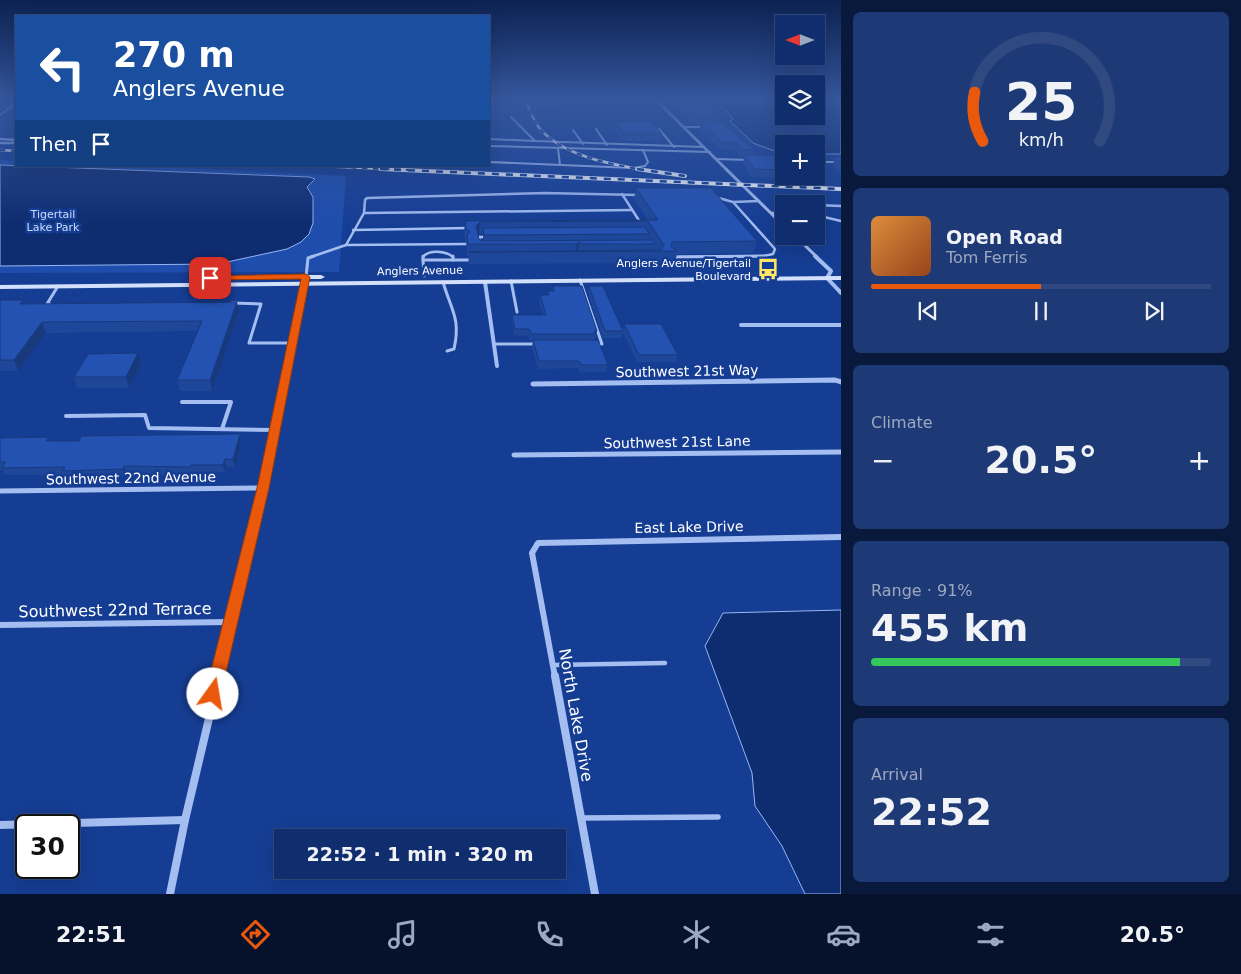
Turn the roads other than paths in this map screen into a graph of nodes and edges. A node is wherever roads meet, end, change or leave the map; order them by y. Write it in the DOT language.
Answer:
graph roads {
  1 [pos="547,142"];
  2 [pos="605,142"];
  3 [pos="670,142"];
  4 [pos="699,142"];
  5 [pos="583,144"];
  6 [pos="607,145"];
  7 [pos="490,146"];
  8 [pos="674,147"];
  9 [pos="704,147"];
  10 [pos="558,148"];
  11 [pos="643,150"];
  12 [pos="710,152"];
  13 [pos="716,159"];
  14 [pos="755,160"];
  15 [pos="490,162"];
  16 [pos="825,162"];
  17 [pos="841,162"];
  18 [pos="560,165"];
  19 [pos="622,194"];
  20 [pos="642,195"];
  21 [pos="710,196"];
  22 [pos="759,201"];
  23 [pos="733,202"];
  24 [pos="825,205"];
  25 [pos="841,206"];
  26 [pos="632,210"];
  27 [pos="364,213"];
  28 [pos="771,213"];
  29 [pos="775,213"];
  30 [pos="775,217"];
  31 [pos="825,217"];
  32 [pos="841,220"];
  33 [pos="635,226"];
  34 [pos="470,228"];
  35 [pos="353,230"];
  36 [pos="489,237"];
  37 [pos="466,244"];
  38 [pos="346,245"];
  39 [pos="803,245"];
  40 [pos="481,250"];
  41 [pos="671,257"];
  42 [pos="423,260"];
  43 [pos="453,260"];
  44 [pos="477,260"];
  45 [pos="841,271"];
  46 [pos="829,274"];
  47 [pos="424,276"];
  48 [pos="841,278"];
  49 [pos="0,280"];
  50 [pos="305,280"];
  51 [pos="580,280"];
  52 [pos="511,281"];
  53 [pos="443,282"];
  54 [pos="485,282"];
  55 [pos="58,286"];
  56 [pos="0,287"];
  57 [pos="841,293"];
  58 [pos="222,303"];
  59 [pos="57,304"];
  60 [pos="517,312"];
  61 [pos="741,325"];
  62 [pos="841,325"];
  63 [pos="292,343"];
  64 [pos="495,344"];
  65 [pos="544,344"];
  66 [pos="592,344"];
  67 [pos="447,351"];
  68 [pos="497,367"];
  69 [pos="841,382"];
  70 [pos="533,384"];
  71 [pos="182,402"];
  72 [pos="66,416"];
  73 [pos="222,429"];
  74 [pos="274,430"];
  75 [pos="841,452"];
  76 [pos="514,455"];
  77 [pos="263,488"];
  78 [pos="0,491"];
  79 [pos="841,536"];
  80 [pos="538,543"];
  81 [pos="230,622"];
  82 [pos="0,625"];
  83 [pos="665,663"];
  84 [pos="553,665"];
  85 [pos="718,817"];
  86 [pos="581,818"];
  87 [pos="185,820"];
  88 [pos="0,825"];
  89 [pos="170,894"];
  90 [pos="595,894"];
  1 -- 5 [label="lane"];
  2 -- 6 [label="lane"];
  3 -- 8 [label="lane"];
  4 -- 9 [label="street"];
  5 -- 6 [label="lane"];
  6 -- 8 [label="lane"];
  7 -- 10 [label="lane"];
  8 -- 9 [label="lane"];
  9 -- 12 [label="street"];
  10 -- 11 [label="lane"];
  10 -- 18 [label="lane"];
  11 -- 12 [label="lane"];
  11 -- 18 [label="lane"];
  12 -- 13 [label="street"];
  13 -- 14 [label="lane"];
  13 -- 22 [label="street"];
  15 -- 18 [label="lane"];
  16 -- 17 [label="lane"];
  19 -- 20 [label="lane"];
  19 -- 26 [label="lane"];
  19 -- 27 [label="lane"];
  21 -- 23 [label="lane"];
  22 -- 23 [label="lane"];
  22 -- 28 [label="street"];
  23 -- 41 [label="lane"];
  24 -- 25 [label="lane"];
  26 -- 27 [label="lane"];
  26 -- 33 [label="lane"];
  27 -- 35 [label="lane"];
  28 -- 29 [label="lane"];
  28 -- 30 [label="street"];
  31 -- 32 [label="lane"];
  34 -- 35 [label="lane"];
  35 -- 38 [label="lane"];
  36 -- 40 [label="lane"];
  37 -- 38 [label="lane"];
  38 -- 50 [label="lane"];
  39 -- 46 [label="street"];
  42 -- 43 [label="lane"];
  42 -- 43 [label="lane"];
  42 -- 47 [label="lane"];
  43 -- 44 [label="lane"];
  45 -- 46 [label="street, Anglers Avenue"];
  46 -- 47 [label="street, Anglers Avenue"];
  46 -- 48 [label="street, Anglers Avenue"];
  46 -- 51 [label="street, Anglers Avenue"];
  46 -- 57 [label="street"];
  47 -- 50 [label="street, Anglers Avenue"];
  49 -- 50 [label="street, Anglers Avenue"];
  50 -- 53 [label="street, Anglers Avenue"];
  50 -- 55 [label="street, Anglers Avenue"];
  50 -- 63 [label="street"];
  51 -- 52 [label="street, Anglers Avenue"];
  51 -- 66 [label="lane"];
  52 -- 54 [label="street, Anglers Avenue"];
  52 -- 60 [label="lane"];
  53 -- 54 [label="street, Anglers Avenue"];
  53 -- 67 [label="lane"];
  54 -- 64 [label="street"];
  55 -- 56 [label="street, Anglers Avenue"];
  55 -- 59 [label="lane"];
  58 -- 63 [label="lane"];
  61 -- 62 [label="street"];
  63 -- 74 [label="street"];
  64 -- 65 [label="lane"];
  64 -- 68 [label="street"];
  69 -- 70 [label="street, Southwest 21st Way"];
  71 -- 73 [label="lane"];
  72 -- 73 [label="lane"];
  73 -- 74 [label="lane"];
  74 -- 77 [label="street"];
  75 -- 76 [label="street, Southwest 21st Lane"];
  77 -- 78 [label="street, Southwest 22nd Avenue"];
  77 -- 81 [label="street"];
  79 -- 80 [label="street, East Lake Drive"];
  80 -- 84 [label="street, North Lake Drive"];
  81 -- 82 [label="street, Southwest 22nd Terrace"];
  81 -- 87 [label="street"];
  83 -- 84 [label="lane"];
  84 -- 86 [label="street, North Lake Drive"];
  85 -- 86 [label="lane"];
  86 -- 90 [label="street, North Lake Drive"];
  87 -- 88 [label="street"];
  87 -- 89 [label="street"];
}
